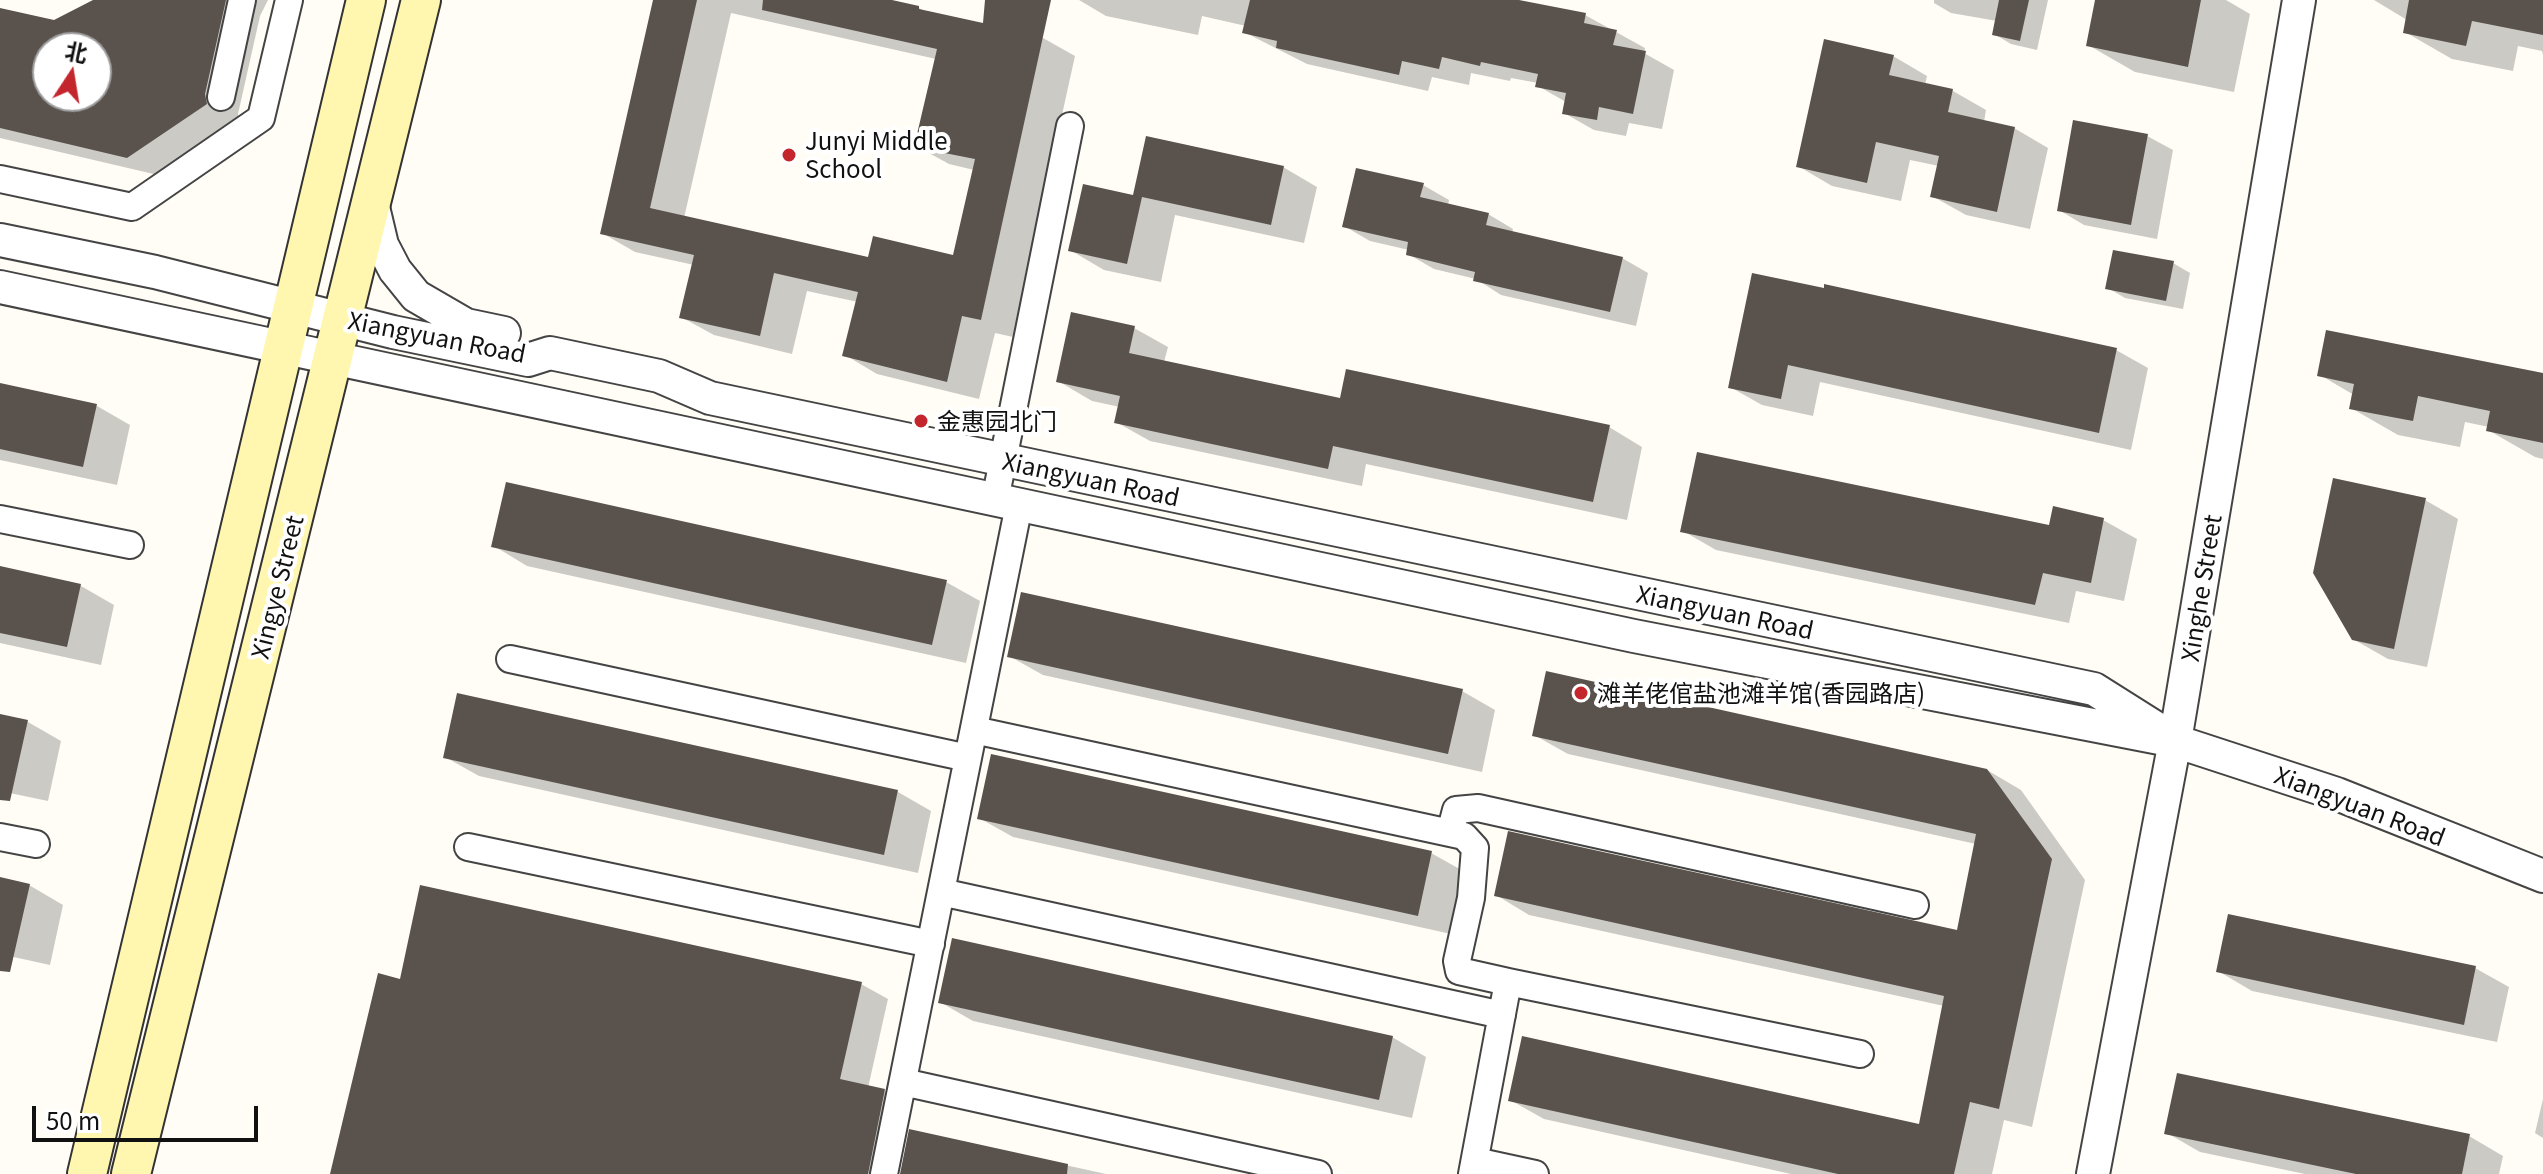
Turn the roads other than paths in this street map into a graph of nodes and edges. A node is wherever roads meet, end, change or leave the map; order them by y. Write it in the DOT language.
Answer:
graph roads {
  1 [pos="242,0"];
  2 [pos="289,0"];
  3 [pos="366,0"];
  4 [pos="421,0"];
  5 [pos="2299,0"];
  6 [pos="221,97"];
  7 [pos="1070,126"];
  8 [pos="0,179"];
  9 [pos="372,203"];
  10 [pos="0,240"];
  11 [pos="0,287"];
  12 [pos="293,306"];
  13 [pos="344,319"];
  14 [pos="283,348"];
  15 [pos="550,353"];
  16 [pos="334,359"];
  17 [pos="1003,460"];
  18 [pos="1007,502"];
  19 [pos="0,519"];
  20 [pos="130,545"];
  21 [pos="510,659"];
  22 [pos="974,730"];
  23 [pos="2175,741"];
  24 [pos="968,758"];
  25 [pos="1450,833"];
  26 [pos="0,837"];
  27 [pos="36,844"];
  28 [pos="468,847"];
  29 [pos="2543,876"];
  30 [pos="941,892"];
  31 [pos="1915,905"];
  32 [pos="931,944"];
  33 [pos="1508,982"];
  34 [pos="1502,1015"];
  35 [pos="1860,1054"];
  36 [pos="903,1082"];
  37 [pos="1473,1167"];
  38 [pos="87,1174"];
  39 [pos="131,1174"];
  40 [pos="884,1174"];
  41 [pos="1318,1174"];
  42 [pos="1535,1174"];
  43 [pos="2093,1174"];
  1 -- 6 [label="street"];
  2 -- 8 [label="street"];
  3 -- 12 [label="main road, Xingye Street"];
  4 -- 9 [label="main road, Xingye Street"];
  5 -- 23 [label="street, Xinghe Street"];
  7 -- 17 [label="street"];
  9 -- 13 [label="main road, Xingye Street"];
  9 -- 15 [label="street"];
  10 -- 12 [label="street, Xiangyuan Road"];
  11 -- 14 [label="street, Xiangyuan Road"];
  12 -- 13 [label="street, Xiangyuan Road"];
  12 -- 14 [label="main road, Xingye Street"];
  13 -- 15 [label="street, Xiangyuan Road"];
  13 -- 16 [label="main road, Xingye Street"];
  14 -- 16 [label="street, Xiangyuan Road"];
  14 -- 38 [label="main road, Xingye Street"];
  15 -- 17 [label="street, Xiangyuan Road"];
  16 -- 18 [label="street, Xiangyuan Road"];
  16 -- 39 [label="main road, Xingye Street"];
  17 -- 18 [label="street"];
  17 -- 23 [label="street, Xiangyuan Road"];
  18 -- 22 [label="street"];
  18 -- 23 [label="street, Xiangyuan Road"];
  19 -- 20 [label="street"];
  21 -- 24 [label="street"];
  22 -- 24 [label="street"];
  22 -- 25 [label="street"];
  23 -- 29 [label="street, Xiangyuan Road"];
  23 -- 43 [label="street, Xinghe Street"];
  24 -- 30 [label="street"];
  25 -- 31 [label="street"];
  25 -- 33 [label="street"];
  26 -- 27 [label="street"];
  28 -- 32 [label="street"];
  30 -- 32 [label="street"];
  30 -- 34 [label="street"];
  32 -- 36 [label="street"];
  33 -- 34 [label="street"];
  33 -- 35 [label="street"];
  34 -- 37 [label="street"];
  36 -- 40 [label="street"];
  36 -- 41 [label="street"];
  37 -- 42 [label="street"];
}
